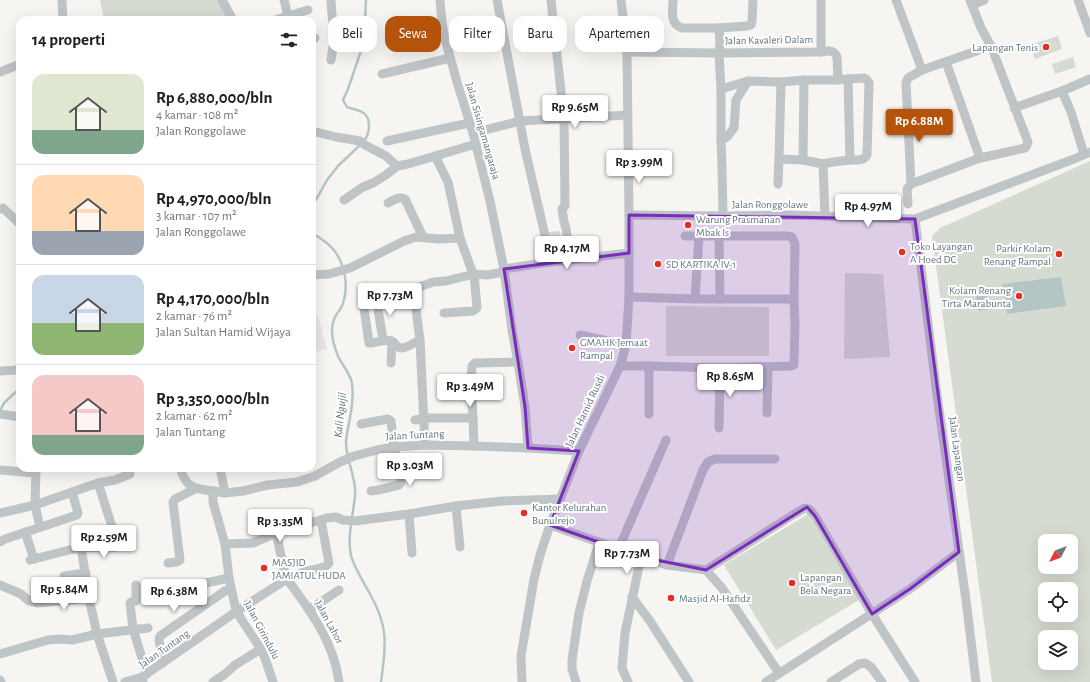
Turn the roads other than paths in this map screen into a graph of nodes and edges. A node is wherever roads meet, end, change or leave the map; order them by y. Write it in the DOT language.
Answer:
graph roads {
  1 [pos="62,0"];
  2 [pos="222,0"];
  3 [pos="284,0"];
  4 [pos="331,0"];
  5 [pos="440,0"];
  6 [pos="497,0"];
  7 [pos="551,0"];
  8 [pos="621,0"];
  9 [pos="673,0"];
  10 [pos="754,0"];
  11 [pos="822,0"];
  12 [pos="896,0"];
  13 [pos="984,0"];
  14 [pos="1078,0"];
  15 [pos="971,3"];
  16 [pos="308,10"];
  17 [pos="63,16"];
  18 [pos="231,16"];
  19 [pos="288,16"];
  20 [pos="293,16"];
  21 [pos="623,16"];
  22 [pos="719,28"];
  23 [pos="1090,33"];
  24 [pos="991,46"];
  25 [pos="627,52"];
  26 [pos="821,52"];
  27 [pos="719,53"];
  28 [pos="450,58"];
  29 [pos="330,60"];
  30 [pos="946,62"];
  31 [pos="16,66"];
  32 [pos="922,70"];
  33 [pos="0,72"];
  34 [pos="382,74"];
  35 [pos="848,79"];
  36 [pos="1090,79"];
  37 [pos="804,80"];
  38 [pos="838,80"];
  39 [pos="748,81"];
  40 [pos="781,82"];
  41 [pos="721,89"];
  42 [pos="1062,91"];
  43 [pos="1014,108"];
  44 [pos="628,115"];
  45 [pos="564,119"];
  46 [pos="520,121"];
  47 [pos="469,123"];
  48 [pos="316,132"];
  49 [pos="473,133"];
  50 [pos="721,140"];
  51 [pos="387,141"];
  52 [pos="476,144"];
  53 [pos="1087,153"];
  54 [pos="436,156"];
  55 [pos="980,158"];
  56 [pos="779,159"];
  57 [pos="803,160"];
  58 [pos="850,160"];
  59 [pos="823,164"];
  60 [pos="397,166"];
  61 [pos="778,184"];
  62 [pos="911,184"];
  63 [pos="344,200"];
  64 [pos="388,202"];
  65 [pos="908,204"];
  66 [pos="0,209"];
  67 [pos="629,215"];
  68 [pos="723,216"];
  69 [pos="825,216"];
  70 [pos="915,219"];
  71 [pos="16,220"];
  72 [pos="685,236"];
  73 [pos="699,236"];
  74 [pos="719,236"];
  75 [pos="423,237"];
  76 [pos="460,238"];
  77 [pos="629,253"];
  78 [pos="570,260"];
  79 [pos="549,262"];
  80 [pos="504,270"];
  81 [pos="474,274"];
  82 [pos="316,275"];
  83 [pos="414,294"];
  84 [pos="376,297"];
  85 [pos="629,297"];
  86 [pos="695,299"];
  87 [pos="720,299"];
  88 [pos="794,299"];
  89 [pos="444,313"];
  90 [pos="580,335"];
  91 [pos="420,340"];
  92 [pos="388,341"];
  93 [pos="626,345"];
  94 [pos="518,362"];
  95 [pos="391,363"];
  96 [pos="620,366"];
  97 [pos="649,366"];
  98 [pos="768,367"];
  99 [pos="720,368"];
  100 [pos="16,370"];
  101 [pos="0,371"];
  102 [pos="767,412"];
  103 [pos="2,414"];
  104 [pos="649,414"];
  105 [pos="16,416"];
  106 [pos="424,418"];
  107 [pos="473,418"];
  108 [pos="415,420"];
  109 [pos="361,424"];
  110 [pos="718,428"];
  111 [pos="666,440"];
  112 [pos="425,445"];
  113 [pos="474,446"];
  114 [pos="394,447"];
  115 [pos="528,448"];
  116 [pos="579,451"];
  117 [pos="775,459"];
  118 [pos="0,470"];
  119 [pos="16,470"];
  120 [pos="35,472"];
  121 [pos="181,472"];
  122 [pos="221,472"];
  123 [pos="130,474"];
  124 [pos="98,483"];
  125 [pos="195,489"];
  126 [pos="213,491"];
  127 [pos="371,491"];
  128 [pos="72,492"];
  129 [pos="225,492"];
  130 [pos="560,499"];
  131 [pos="35,505"];
  132 [pos="456,506"];
  133 [pos="0,514"];
  134 [pos="410,514"];
  135 [pos="321,520"];
  136 [pos="550,525"];
  137 [pos="40,527"];
  138 [pos="25,532"];
  139 [pos="276,533"];
  140 [pos="0,542"];
  141 [pos="599,543"];
  142 [pos="225,544"];
  143 [pos="81,546"];
  144 [pos="460,547"];
  145 [pos="618,550"];
  146 [pos="959,552"];
  147 [pos="412,553"];
  148 [pos="641,557"];
  149 [pos="168,563"];
  150 [pos="667,565"];
  151 [pos="706,570"];
  152 [pos="86,573"];
  153 [pos="229,578"];
  154 [pos="287,578"];
  155 [pos="64,584"];
  156 [pos="0,585"];
  157 [pos="136,585"];
  158 [pos="231,588"];
  159 [pos="339,590"];
  160 [pos="163,592"];
  161 [pos="632,597"];
  162 [pos="89,598"];
  163 [pos="309,610"];
  164 [pos="237,612"];
  165 [pos="872,614"];
  166 [pos="148,628"];
  167 [pos="133,629"];
  168 [pos="97,634"];
  169 [pos="261,649"];
  170 [pos="0,654"];
  171 [pos="163,663"];
  172 [pos="779,673"];
  173 [pos="144,678"];
  174 [pos="218,681"];
  175 [pos="113,682"];
  176 [pos="125,682"];
  177 [pos="273,682"];
  178 [pos="339,682"];
  179 [pos="521,682"];
  180 [pos="576,682"];
  181 [pos="628,682"];
  182 [pos="689,682"];
  183 [pos="766,682"];
  184 [pos="831,682"];
  185 [pos="882,682"];
  186 [pos="915,682"];
  187 [pos="976,682"];
  1 -- 17 [label="street"];
  2 -- 18 [label="street"];
  3 -- 19 [label="street"];
  4 -- 29 [label="street"];
  5 -- 28 [label="street, Jalan Sisingamangaraja"];
  6 -- 46 [label="street"];
  7 -- 45 [label="street"];
  8 -- 21 [label="street, Jalan Hamid Rusdi"];
  9 -- 22 [label="street"];
  10 -- 22 [label="street"];
  11 -- 26 [label="street"];
  12 -- 32 [label="street"];
  13 -- 15 [label="street"];
  14 -- 23 [label="street"];
  15 -- 24 [label="street"];
  16 -- 20 [label="street"];
  22 -- 27 [label="street"];
  24 -- 30 [label="street"];
  24 -- 43 [label="street"];
  25 -- 27 [label="street, Jalan Kavaleri Dalam"];
  25 -- 44 [label="street, Jalan Hamid Rusdi"];
  26 -- 27 [label="street, Jalan Kavaleri Dalam"];
  26 -- 38 [label="street, Jalan Kavaleri Dalam"];
  27 -- 41 [label="street"];
  28 -- 34 [label="street"];
  28 -- 47 [label="street, Jalan Sisingamangaraja"];
  30 -- 32 [label="street"];
  30 -- 55 [label="street"];
  31 -- 33 [label="street"];
  32 -- 62 [label="street"];
  35 -- 38 [label="street"];
  35 -- 58 [label="street"];
  35 -- 58 [label="street"];
  36 -- 42 [label="street"];
  37 -- 38 [label="street"];
  37 -- 40 [label="street"];
  37 -- 57 [label="street"];
  39 -- 40 [label="street"];
  39 -- 41 [label="street"];
  39 -- 50 [label="street"];
  40 -- 56 [label="street"];
  41 -- 50 [label="street"];
  42 -- 43 [label="street"];
  42 -- 53 [label="street"];
  43 -- 55 [label="street"];
  44 -- 45 [label="street"];
  44 -- 67 [label="street, Jalan Hamid Rusdi"];
  45 -- 46 [label="street"];
  45 -- 78 [label="street"];
  46 -- 49 [label="street"];
  46 -- 79 [label="street"];
  47 -- 49 [label="street, Jalan Sisingamangaraja"];
  47 -- 51 [label="street"];
  48 -- 60 [label="street"];
  49 -- 52 [label="street, Jalan Sisingamangaraja"];
  50 -- 68 [label="street"];
  52 -- 54 [label="street"];
  52 -- 80 [label="street, Jalan Sisingamangaraja"];
  53 -- 70 [label="street, Jalan Ronggolawe"];
  54 -- 60 [label="street"];
  54 -- 76 [label="street"];
  55 -- 62 [label="street"];
  56 -- 57 [label="street"];
  56 -- 61 [label="street"];
  57 -- 59 [label="street"];
  58 -- 59 [label="street"];
  59 -- 69 [label="street"];
  60 -- 63 [label="street"];
  62 -- 65 [label="street"];
  64 -- 75 [label="street"];
  66 -- 71 [label="street"];
  67 -- 68 [label="street, Jalan Ronggolawe"];
  67 -- 77 [label="street, Jalan Hamid Rusdi"];
  68 -- 69 [label="street, Jalan Ronggolawe"];
  69 -- 70 [label="street, Jalan Ronggolawe"];
  70 -- 146 [label="street, Jalan Lapangan"];
  72 -- 73 [label="street"];
  73 -- 74 [label="street"];
  73 -- 86 [label="street"];
  74 -- 87 [label="street"];
  74 -- 88 [label="street"];
  75 -- 76 [label="street"];
  75 -- 82 [label="street"];
  76 -- 81 [label="street"];
  77 -- 78 [label="street"];
  77 -- 85 [label="street, Jalan Hamid Rusdi"];
  78 -- 79 [label="street"];
  79 -- 80 [label="street"];
  80 -- 81 [label="street"];
  80 -- 94 [label="street, Jalan Sisingamangaraja"];
  81 -- 83 [label="street"];
  81 -- 89 [label="street"];
  83 -- 84 [label="street"];
  83 -- 91 [label="street"];
  84 -- 92 [label="street"];
  84 -- 92 [label="street"];
  85 -- 86 [label="street"];
  85 -- 93 [label="street, Jalan Hamid Rusdi"];
  86 -- 87 [label="street"];
  87 -- 88 [label="street"];
  88 -- 98 [label="street"];
  90 -- 93 [label="street"];
  91 -- 92 [label="street"];
  91 -- 106 [label="street"];
  92 -- 95 [label="street"];
  93 -- 96 [label="street, Jalan Hamid Rusdi"];
  94 -- 107 [label="street"];
  94 -- 115 [label="street, Jalan Sisingamangaraja"];
  96 -- 97 [label="street"];
  96 -- 116 [label="street, Jalan Hamid Rusdi"];
  97 -- 99 [label="street"];
  97 -- 104 [label="street"];
  98 -- 99 [label="street"];
  98 -- 102 [label="street"];
  99 -- 110 [label="street"];
  100 -- 101 [label="street"];
  103 -- 105 [label="street"];
  106 -- 107 [label="street"];
  106 -- 108 [label="street"];
  106 -- 112 [label="street"];
  107 -- 113 [label="street"];
  109 -- 114 [label="street"];
  111 -- 145 [label="street"];
  112 -- 113 [label="street, Jalan Tuntang"];
  112 -- 114 [label="street, Jalan Tuntang"];
  113 -- 115 [label="street, Jalan Tuntang"];
  114 -- 127 [label="street"];
  114 -- 129 [label="street, Jalan Tuntang"];
  115 -- 116 [label="street, Jalan Tuntang"];
  116 -- 130 [label="street, Jalan Hamid Rusdi"];
  117 -- 150 [label="street"];
  118 -- 119 [label="street"];
  120 -- 131 [label="street"];
  121 -- 125 [label="street"];
  122 -- 129 [label="street"];
  123 -- 124 [label="street"];
  124 -- 128 [label="street"];
  124 -- 143 [label="street"];
  125 -- 126 [label="street"];
  125 -- 149 [label="street"];
  126 -- 129 [label="street, Jalan Tuntang"];
  126 -- 142 [label="street, Jalan Girindulu"];
  128 -- 131 [label="street"];
  128 -- 137 [label="street"];
  130 -- 132 [label="street"];
  130 -- 136 [label="street, Jalan Hamid Rusdi"];
  131 -- 133 [label="street"];
  131 -- 137 [label="street"];
  132 -- 134 [label="street"];
  132 -- 144 [label="street"];
  134 -- 135 [label="street"];
  134 -- 147 [label="street"];
  135 -- 139 [label="street"];
  135 -- 154 [label="street, Jalan Tuntang"];
  136 -- 141 [label="street"];
  136 -- 179 [label="street, Jalan Hamid Rusdi"];
  137 -- 138 [label="street"];
  138 -- 140 [label="street"];
  138 -- 143 [label="street"];
  139 -- 142 [label="street"];
  139 -- 154 [label="street, Jalan Lahor"];
  141 -- 145 [label="street"];
  141 -- 180 [label="street"];
  142 -- 153 [label="street, Jalan Girindulu"];
  143 -- 152 [label="street"];
  145 -- 148 [label="street"];
  146 -- 165 [label="street"];
  146 -- 187 [label="street, Jalan Lapangan"];
  148 -- 150 [label="street"];
  148 -- 161 [label="street"];
  150 -- 151 [label="street"];
  151 -- 165 [label="street"];
  151 -- 172 [label="street"];
  152 -- 155 [label="street"];
  152 -- 162 [label="street"];
  153 -- 158 [label="street, Jalan Girindulu"];
  153 -- 160 [label="street"];
  154 -- 163 [label="street, Jalan Lahor"];
  154 -- 164 [label="street, Jalan Tuntang"];
  156 -- 162 [label="street"];
  157 -- 167 [label="street"];
  158 -- 164 [label="street, Jalan Girindulu"];
  158 -- 171 [label="street"];
  159 -- 163 [label="street"];
  161 -- 181 [label="street"];
  161 -- 182 [label="street"];
  162 -- 168 [label="street"];
  163 -- 178 [label="street, Jalan Lahor"];
  164 -- 169 [label="street, Jalan Girindulu"];
  164 -- 171 [label="street, Jalan Tuntang"];
  165 -- 172 [label="street"];
  165 -- 186 [label="street"];
  166 -- 167 [label="street"];
  167 -- 168 [label="street"];
  167 -- 173 [label="street"];
  168 -- 170 [label="street"];
  168 -- 175 [label="street"];
  169 -- 174 [label="street"];
  169 -- 177 [label="street, Jalan Girindulu"];
  171 -- 173 [label="street, Jalan Tuntang"];
  172 -- 183 [label="street"];
  173 -- 176 [label="street, Jalan Tuntang"];
  184 -- 185 [label="street"];
}
